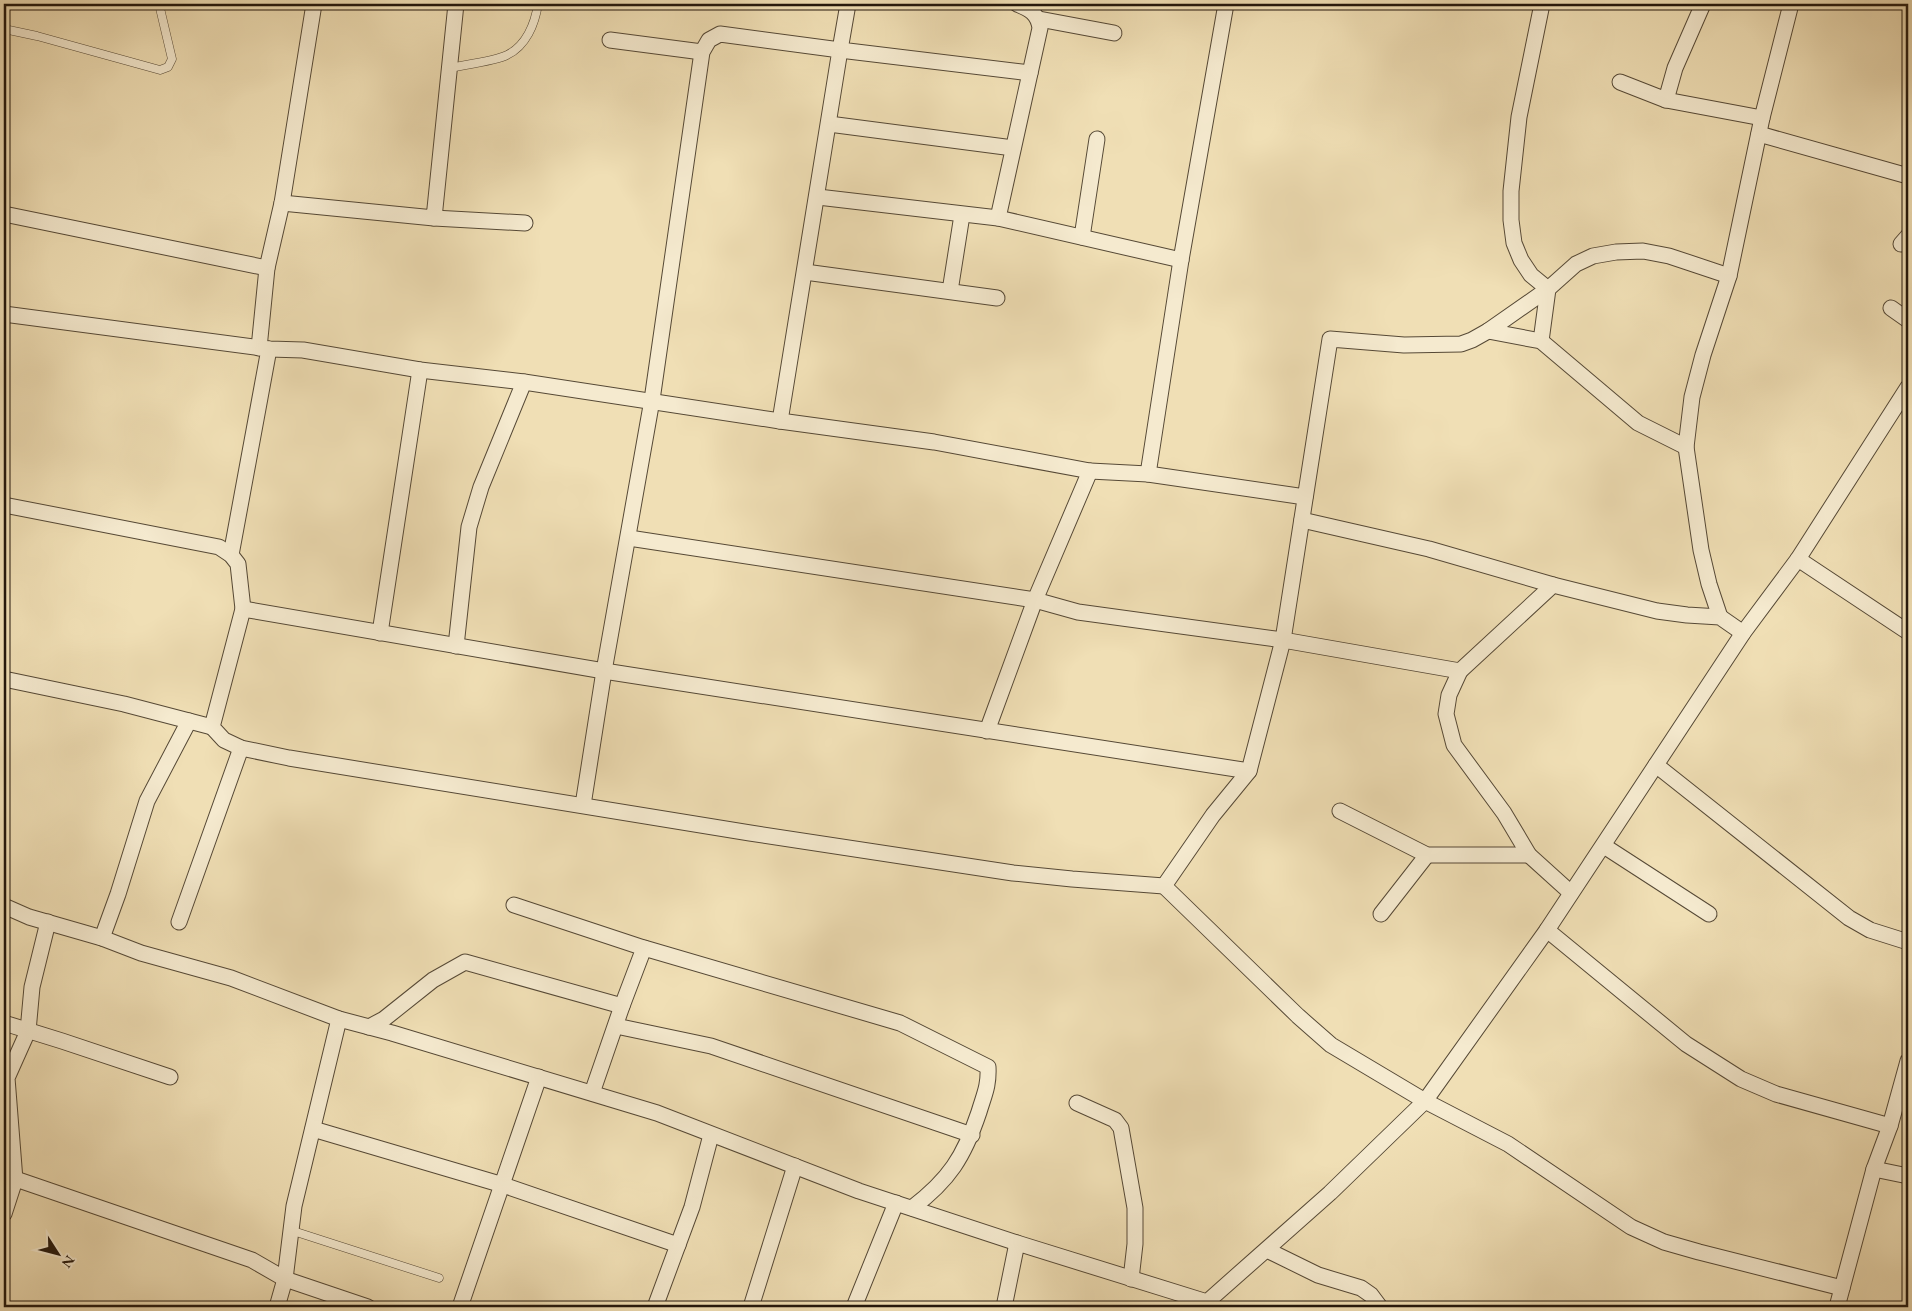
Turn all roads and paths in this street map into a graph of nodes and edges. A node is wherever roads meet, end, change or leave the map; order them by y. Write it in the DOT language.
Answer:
graph roads {
  1 [pos="159,4"];
  2 [pos="314,4"];
  3 [pos="456,4"];
  4 [pos="538,4"];
  5 [pos="848,4"];
  6 [pos="1017,4"];
  7 [pos="1226,4"];
  8 [pos="1542,4"];
  9 [pos="1703,4"];
  10 [pos="1791,4"];
  11 [pos="1039,19"];
  12 [pos="4,29"];
  13 [pos="1114,33"];
  14 [pos="610,40"];
  15 [pos="840,50"];
  16 [pos="702,52"];
  17 [pos="449,68"];
  18 [pos="1030,73"];
  19 [pos="1620,82"];
  20 [pos="1666,100"];
  21 [pos="1762,118"];
  22 [pos="829,124"];
  23 [pos="1759,134"];
  24 [pos="1098,139"];
  25 [pos="1013,148"];
  26 [pos="1908,176"];
  27 [pos="818,197"];
  28 [pos="282,203"];
  29 [pos="4,214"];
  30 [pos="962,215"];
  31 [pos="434,218"];
  32 [pos="998,218"];
  33 [pos="525,223"];
  34 [pos="1082,237"];
  35 [pos="1181,260"];
  36 [pos="266,268"];
  37 [pos="805,272"];
  38 [pos="1730,276"];
  39 [pos="1548,289"];
  40 [pos="950,291"];
  41 [pos="997,298"];
  42 [pos="1891,308"];
  43 [pos="4,314"];
  44 [pos="1908,320"];
  45 [pos="1488,331"];
  46 [pos="1541,342"];
  47 [pos="264,349"];
  48 [pos="420,370"];
  49 [pos="524,382"];
  50 [pos="1908,387"];
  51 [pos="652,400"];
  52 [pos="780,421"];
  53 [pos="1686,446"];
  54 [pos="1090,471"];
  55 [pos="1148,474"];
  56 [pos="1305,497"];
  57 [pos="4,505"];
  58 [pos="1302,520"];
  59 [pos="629,538"];
  60 [pos="231,554"];
  61 [pos="1798,559"];
  62 [pos="1553,585"];
  63 [pos="1035,600"];
  64 [pos="243,609"];
  65 [pos="1720,617"];
  66 [pos="1908,632"];
  67 [pos="380,633"];
  68 [pos="1743,633"];
  69 [pos="1283,640"];
  70 [pos="456,646"];
  71 [pos="1460,670"];
  72 [pos="604,671"];
  73 [pos="4,679"];
  74 [pos="189,721"];
  75 [pos="212,727"];
  76 [pos="986,731"];
  77 [pos="241,748"];
  78 [pos="1656,765"];
  79 [pos="1249,771"];
  80 [pos="583,805"];
  81 [pos="1340,811"];
  82 [pos="1604,846"];
  83 [pos="1427,854"];
  84 [pos="1529,855"];
  85 [pos="1164,886"];
  86 [pos="1571,893"];
  87 [pos="4,906"];
  88 [pos="514,906"];
  89 [pos="1381,914"];
  90 [pos="1709,914"];
  91 [pos="48,922"];
  92 [pos="179,922"];
  93 [pos="1547,930"];
  94 [pos="102,938"];
  95 [pos="1908,942"];
  96 [pos="644,948"];
  97 [pos="622,1006"];
  98 [pos="339,1019"];
  99 [pos="4,1024"];
  100 [pos="616,1026"];
  101 [pos="369,1027"];
  102 [pos="28,1031"];
  103 [pos="1908,1061"];
  104 [pos="539,1077"];
  105 [pos="170,1078"];
  106 [pos="592,1093"];
  107 [pos="1424,1101"];
  108 [pos="1077,1103"];
  109 [pos="1890,1126"];
  110 [pos="312,1129"];
  111 [pos="711,1135"];
  112 [pos="972,1135"];
  113 [pos="795,1166"];
  114 [pos="1874,1169"];
  115 [pos="1908,1176"];
  116 [pos="9,1178"];
  117 [pos="503,1184"];
  118 [pos="896,1203"];
  119 [pos="912,1208"];
  120 [pos="4,1214"];
  121 [pos="290,1230"];
  122 [pos="1017,1243"];
  123 [pos="678,1245"];
  124 [pos="1267,1250"];
  125 [pos="439,1278"];
  126 [pos="285,1279"];
  127 [pos="1131,1279"];
  128 [pos="1842,1288"];
  129 [pos="1207,1305"];
  130 [pos="277,1307"];
  131 [pos="368,1307"];
  132 [pos="460,1307"];
  133 [pos="655,1307"];
  134 [pos="751,1307"];
  135 [pos="854,1307"];
  136 [pos="1004,1307"];
  137 [pos="1380,1307"];
  138 [pos="1837,1307"];
  1 -- 12 [label="lane"];
  2 -- 28 [label="street"];
  3 -- 17 [label="street"];
  4 -- 17 [label="lane"];
  5 -- 15 [label="street"];
  6 -- 11 [label="street"];
  7 -- 35 [label="street"];
  8 -- 39 [label="street"];
  9 -- 20 [label="street"];
  10 -- 21 [label="street"];
  11 -- 13 [label="street"];
  11 -- 18 [label="street"];
  14 -- 16 [label="street"];
  15 -- 16 [label="street"];
  15 -- 18 [label="street"];
  15 -- 22 [label="street"];
  16 -- 51 [label="street"];
  17 -- 31 [label="street"];
  18 -- 25 [label="street"];
  19 -- 20 [label="street"];
  20 -- 21 [label="street"];
  21 -- 23 [label="street"];
  22 -- 25 [label="street"];
  22 -- 27 [label="street"];
  23 -- 26 [label="street"];
  23 -- 38 [label="street"];
  24 -- 34 [label="street"];
  25 -- 32 [label="street"];
  27 -- 30 [label="street"];
  27 -- 37 [label="street"];
  28 -- 31 [label="street"];
  28 -- 36 [label="street"];
  29 -- 36 [label="street"];
  30 -- 32 [label="street"];
  30 -- 40 [label="street"];
  31 -- 33 [label="street"];
  32 -- 34 [label="street"];
  34 -- 35 [label="street"];
  35 -- 55 [label="street"];
  36 -- 47 [label="street"];
  37 -- 40 [label="street"];
  37 -- 52 [label="street"];
  38 -- 39 [label="street"];
  38 -- 53 [label="street"];
  39 -- 45 [label="street"];
  39 -- 46 [label="street"];
  40 -- 41 [label="street"];
  42 -- 44 [label="street"];
  43 -- 47 [label="street"];
  45 -- 46 [label="street"];
  45 -- 56 [label="street"];
  46 -- 53 [label="street"];
  47 -- 48 [label="street"];
  47 -- 60 [label="street"];
  48 -- 49 [label="street"];
  48 -- 67 [label="street"];
  49 -- 51 [label="street"];
  49 -- 70 [label="street"];
  50 -- 61 [label="street"];
  51 -- 52 [label="street"];
  51 -- 59 [label="street"];
  52 -- 54 [label="street"];
  53 -- 65 [label="street"];
  54 -- 55 [label="street"];
  54 -- 63 [label="street"];
  55 -- 56 [label="street"];
  56 -- 58 [label="street"];
  57 -- 60 [label="street"];
  58 -- 62 [label="street"];
  58 -- 69 [label="street"];
  59 -- 63 [label="street"];
  59 -- 72 [label="street"];
  60 -- 64 [label="street"];
  61 -- 66 [label="street"];
  61 -- 68 [label="street"];
  62 -- 65 [label="street"];
  62 -- 71 [label="street"];
  63 -- 69 [label="street"];
  63 -- 76 [label="street"];
  64 -- 67 [label="street"];
  64 -- 75 [label="street"];
  65 -- 68 [label="street"];
  67 -- 70 [label="street"];
  68 -- 78 [label="street"];
  69 -- 71 [label="street"];
  69 -- 79 [label="street"];
  70 -- 72 [label="street"];
  71 -- 84 [label="street"];
  72 -- 76 [label="street"];
  72 -- 80 [label="street"];
  73 -- 74 [label="street"];
  74 -- 75 [label="street"];
  74 -- 94 [label="street"];
  75 -- 77 [label="street"];
  76 -- 79 [label="street"];
  77 -- 80 [label="street"];
  77 -- 92 [label="street"];
  78 -- 82 [label="street"];
  78 -- 95 [label="street"];
  79 -- 85 [label="street"];
  80 -- 85 [label="street"];
  81 -- 83 [label="street"];
  82 -- 86 [label="street"];
  82 -- 90 [label="street"];
  83 -- 84 [label="street"];
  83 -- 89 [label="street"];
  84 -- 86 [label="street"];
  85 -- 107 [label="street"];
  86 -- 93 [label="street"];
  87 -- 91 [label="street"];
  88 -- 96 [label="street"];
  91 -- 94 [label="street"];
  91 -- 102 [label="street"];
  93 -- 107 [label="street"];
  93 -- 109 [label="street"];
  94 -- 98 [label="street"];
  96 -- 97 [label="street"];
  96 -- 112 [label="street"];
  97 -- 100 [label="street"];
  97 -- 101 [label="street"];
  98 -- 101 [label="street"];
  98 -- 110 [label="street"];
  99 -- 102 [label="street"];
  100 -- 106 [label="street"];
  100 -- 112 [label="street"];
  101 -- 104 [label="street"];
  102 -- 105 [label="street"];
  102 -- 116 [label="street"];
  103 -- 109 [label="street"];
  104 -- 106 [label="street"];
  104 -- 117 [label="street"];
  106 -- 111 [label="street"];
  107 -- 124 [label="street"];
  107 -- 128 [label="street"];
  108 -- 127 [label="street"];
  109 -- 114 [label="street"];
  110 -- 117 [label="street"];
  110 -- 121 [label="street"];
  111 -- 113 [label="street"];
  111 -- 123 [label="street"];
  112 -- 119 [label="street"];
  113 -- 118 [label="street"];
  113 -- 134 [label="street"];
  114 -- 115 [label="street"];
  114 -- 128 [label="street"];
  116 -- 120 [label="street"];
  116 -- 126 [label="street"];
  117 -- 123 [label="street"];
  117 -- 132 [label="street"];
  118 -- 119 [label="street"];
  118 -- 135 [label="street"];
  119 -- 122 [label="street"];
  121 -- 125 [label="lane"];
  121 -- 126 [label="street"];
  122 -- 127 [label="street"];
  122 -- 136 [label="street"];
  123 -- 133 [label="street"];
  124 -- 129 [label="street"];
  124 -- 137 [label="street"];
  126 -- 130 [label="street"];
  126 -- 131 [label="street"];
  127 -- 129 [label="street"];
  128 -- 138 [label="street"];
}
